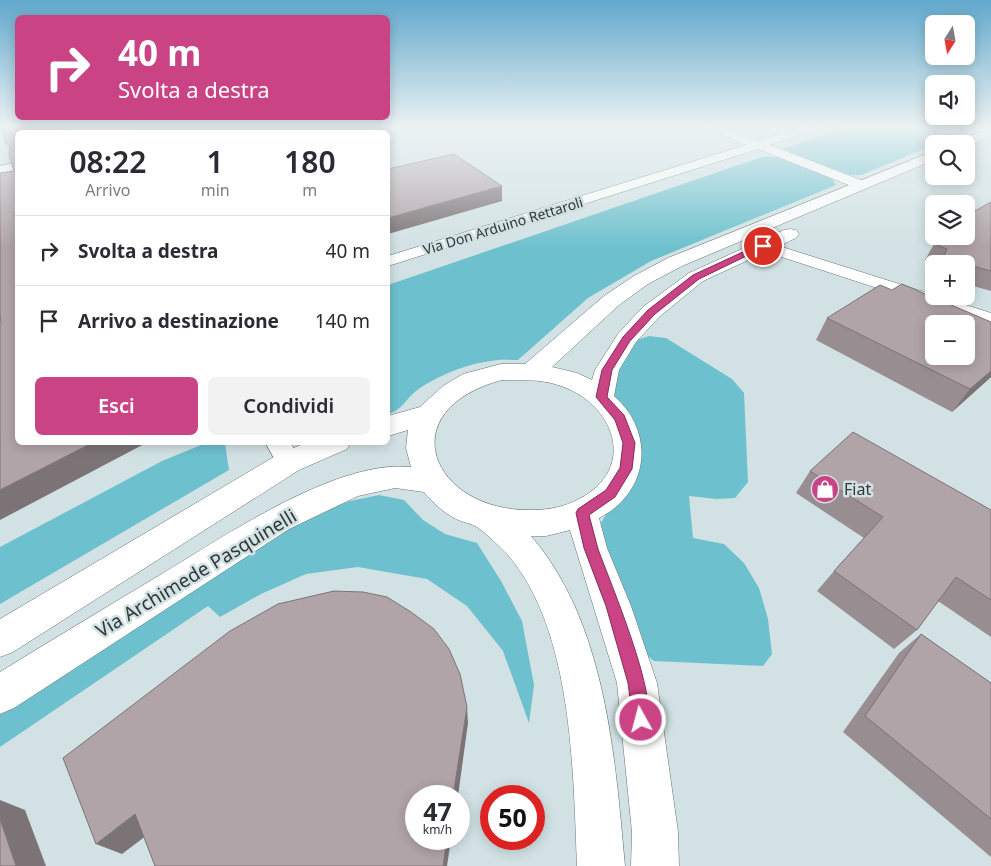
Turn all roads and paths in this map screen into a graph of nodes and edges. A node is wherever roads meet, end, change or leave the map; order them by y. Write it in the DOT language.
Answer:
graph roads {
  1 [pos="694,166"];
  2 [pos="813,166"];
  3 [pos="906,166"];
  4 [pos="15,167"];
  5 [pos="0,170"];
  6 [pos="925,172"];
  7 [pos="861,185"];
  8 [pos="763,246"];
  9 [pos="390,260"];
  10 [pos="991,319"];
  11 [pos="532,372"];
  12 [pos="601,397"];
  13 [pos="428,414"];
  14 [pos="390,425"];
  15 [pos="321,445"];
  16 [pos="283,452"];
  17 [pos="431,481"];
  18 [pos="582,513"];
  19 [pos="489,519"];
  20 [pos="0,639"];
  21 [pos="0,694"];
  22 [pos="601,866"];
  23 [pos="655,866"];
  1 -- 9 [label="street, Via Don Arduino Rettaroli"];
  2 -- 7 [label="street"];
  3 -- 7 [label="main road"];
  4 -- 5 [label="street"];
  6 -- 8 [label="main road"];
  7 -- 11 [label="main road"];
  8 -- 10 [label="street"];
  8 -- 12 [label="main road"];
  11 -- 12 [label="main road"];
  11 -- 13 [label="main road"];
  12 -- 18 [label="main road"];
  13 -- 14 [label="main road"];
  13 -- 17 [label="main road"];
  15 -- 16 [label="main road"];
  16 -- 20 [label="main road"];
  17 -- 19 [label="main road"];
  17 -- 21 [label="main road, Via Archimede Pasquinelli"];
  18 -- 19 [label="main road"];
  18 -- 23 [label="main road"];
  19 -- 22 [label="main road"];
}
